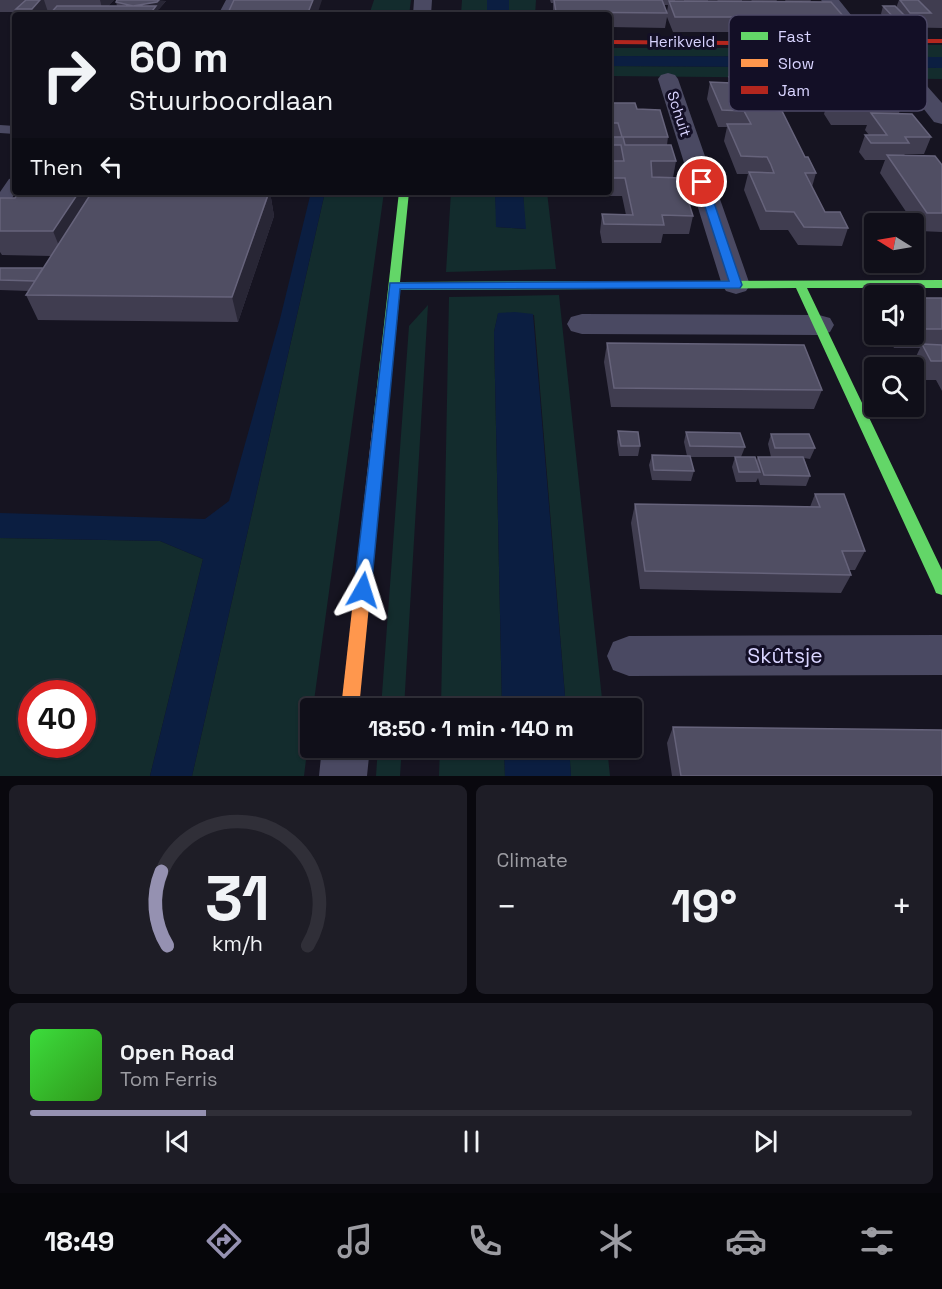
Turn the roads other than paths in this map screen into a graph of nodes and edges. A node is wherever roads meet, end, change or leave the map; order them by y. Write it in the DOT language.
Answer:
graph roads {
  1 [pos="830,0"];
  2 [pos="842,15"];
  3 [pos="612,42"];
  4 [pos="729,43"];
  5 [pos="668,79"];
  6 [pos="927,99"];
  7 [pos="942,117"];
  8 [pos="12,186"];
  9 [pos="404,195"];
  10 [pos="0,204"];
  11 [pos="942,284"];
  12 [pos="736,285"];
  13 [pos="800,285"];
  14 [pos="394,286"];
  15 [pos="582,324"];
  16 [pos="819,325"];
  17 [pos="942,588"];
  18 [pos="942,655"];
  19 [pos="629,656"];
  20 [pos="351,698"];
  21 [pos="345,758"];
  22 [pos="343,776"];
  1 -- 2 [label="street"];
  3 -- 4 [label="street, Herikveld"];
  5 -- 12 [label="street, Schuit"];
  6 -- 7 [label="street"];
  8 -- 10 [label="lane"];
  9 -- 14 [label="street"];
  11 -- 13 [label="street"];
  12 -- 13 [label="street"];
  12 -- 14 [label="street"];
  13 -- 16 [label="street"];
  14 -- 20 [label="street"];
  15 -- 16 [label="street"];
  16 -- 17 [label="street"];
  18 -- 19 [label="street, Skûtsje"];
  21 -- 22 [label="street"];
}
